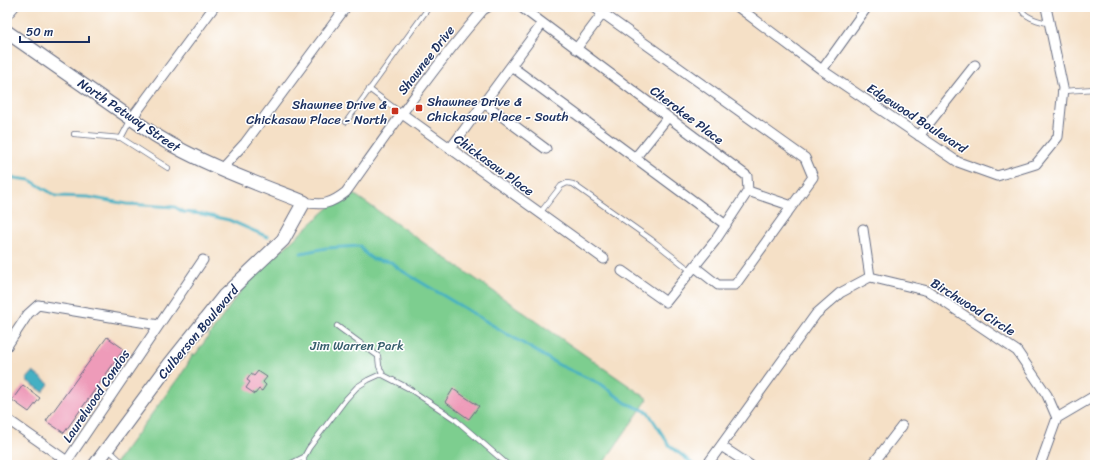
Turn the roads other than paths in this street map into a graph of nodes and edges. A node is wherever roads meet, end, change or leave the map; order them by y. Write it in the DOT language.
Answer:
graph roads {
  1 [pos="14,7"];
  2 [pos="214,7"];
  3 [pos="346,7"];
  4 [pos="428,7"];
  5 [pos="488,7"];
  6 [pos="520,7"];
  7 [pos="594,7"];
  8 [pos="738,7"];
  9 [pos="867,7"];
  10 [pos="1020,7"];
  11 [pos="1046,7"];
  12 [pos="603,13"];
  13 [pos="7,15"];
  14 [pos="542,24"];
  15 [pos="1050,24"];
  16 [pos="7,32"];
  17 [pos="576,49"];
  18 [pos="975,65"];
  19 [pos="511,66"];
  20 [pos="822,70"];
  21 [pos="369,89"];
  22 [pos="1095,89"];
  23 [pos="1063,91"];
  24 [pos="484,103"];
  25 [pos="401,114"];
  26 [pos="668,117"];
  27 [pos="132,118"];
  28 [pos="346,122"];
  29 [pos="74,134"];
  30 [pos="919,136"];
  31 [pos="121,138"];
  32 [pos="450,149"];
  33 [pos="546,149"];
  34 [pos="635,158"];
  35 [pos="168,168"];
  36 [pos="221,169"];
  37 [pos="748,191"];
  38 [pos="304,202"];
  39 [pos="792,206"];
  40 [pos="540,213"];
  41 [pos="726,225"];
  42 [pos="863,229"];
  43 [pos="604,258"];
  44 [pos="202,260"];
  45 [pos="693,269"];
  46 [pos="622,271"];
  47 [pos="870,277"];
  48 [pos="159,325"];
  49 [pos="337,326"];
  50 [pos="7,346"];
  51 [pos="383,375"];
  52 [pos="1091,398"];
  53 [pos="1057,418"];
  54 [pos="8,420"];
  55 [pos="902,426"];
  56 [pos="721,446"];
  57 [pos="107,449"];
  58 [pos="304,457"];
  59 [pos="99,464"];
  60 [pos="125,465"];
  61 [pos="288,465"];
  62 [pos="304,465"];
  63 [pos="508,465"];
  64 [pos="707,465"];
  65 [pos="750,465"];
  66 [pos="872,465"];
  67 [pos="1040,465"];
  1 -- 13 [label="street"];
  2 -- 27 [label="street"];
  3 -- 36 [label="street"];
  4 -- 21 [label="lane"];
  5 -- 25 [label="street, Shawnee Drive"];
  6 -- 14 [label="street, Cherokee Place"];
  7 -- 12 [label="street"];
  8 -- 20 [label="street, Edgewood Boulevard"];
  9 -- 20 [label="street"];
  10 -- 15 [label="lane"];
  11 -- 15 [label="street, Edgewood Boulevard"];
  12 -- 17 [label="street"];
  12 -- 39 [label="street"];
  14 -- 17 [label="street, Cherokee Place"];
  14 -- 19 [label="street"];
  15 -- 23 [label="street, Edgewood Boulevard"];
  16 -- 27 [label="street, North Petway Street"];
  17 -- 26 [label="street, Cherokee Place"];
  18 -- 30 [label="street"];
  19 -- 24 [label="street"];
  19 -- 34 [label="street"];
  20 -- 30 [label="street, Edgewood Boulevard"];
  21 -- 25 [label="lane"];
  21 -- 28 [label="lane"];
  22 -- 23 [label="lane"];
  23 -- 30 [label="street, Edgewood Boulevard"];
  24 -- 32 [label="street"];
  24 -- 33 [label="street"];
  25 -- 32 [label="street, Chickasaw Place"];
  25 -- 38 [label="street, Shawnee Drive"];
  26 -- 34 [label="street"];
  26 -- 37 [label="street, Cherokee Place"];
  27 -- 31 [label="lane"];
  27 -- 36 [label="street, North Petway Street"];
  29 -- 31 [label="lane"];
  31 -- 35 [label="lane"];
  32 -- 40 [label="street, Chickasaw Place"];
  34 -- 41 [label="street"];
  36 -- 38 [label="street, North Petway Street"];
  37 -- 39 [label="street"];
  37 -- 41 [label="street"];
  38 -- 57 [label="street, Culberson Boulevard"];
  39 -- 45 [label="street"];
  40 -- 43 [label="street, Chickasaw Place"];
  40 -- 45 [label="lane"];
  41 -- 45 [label="street"];
  42 -- 47 [label="street"];
  44 -- 48 [label="street, Laurelwood Condos"];
  45 -- 46 [label="street"];
  47 -- 53 [label="street, Birchwood Circle"];
  47 -- 56 [label="street"];
  48 -- 50 [label="street"];
  48 -- 54 [label="street, Laurelwood Condos"];
  49 -- 51 [label="lane"];
  51 -- 58 [label="lane"];
  51 -- 63 [label="lane"];
  52 -- 53 [label="street"];
  53 -- 67 [label="street"];
  55 -- 66 [label="street"];
  56 -- 64 [label="street"];
  56 -- 65 [label="street"];
  57 -- 59 [label="street, Culberson Boulevard"];
  57 -- 60 [label="lane"];
  58 -- 61 [label="lane"];
  58 -- 62 [label="lane"];
}
